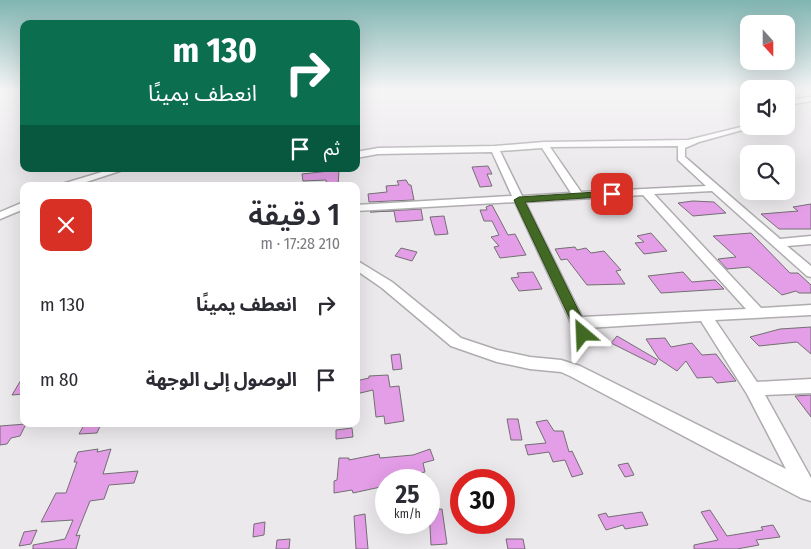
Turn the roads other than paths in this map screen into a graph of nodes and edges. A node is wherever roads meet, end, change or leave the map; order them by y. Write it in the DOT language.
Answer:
graph roads {
  1 [pos="740,129"];
  2 [pos="690,142"];
  3 [pos="544,145"];
  4 [pos="495,149"];
  5 [pos="360,154"];
  6 [pos="111,172"];
  7 [pos="78,182"];
  8 [pos="715,188"];
  9 [pos="646,192"];
  10 [pos="578,196"];
  11 [pos="519,200"];
  12 [pos="20,207"];
  13 [pos="360,208"];
  14 [pos="3,214"];
  15 [pos="20,214"];
  16 [pos="811,240"];
  17 [pos="777,243"];
  18 [pos="360,267"];
  19 [pos="811,273"];
  20 [pos="811,310"];
  21 [pos="758,313"];
  22 [pos="704,316"];
  23 [pos="811,386"];
  24 [pos="753,389"];
  25 [pos="810,493"];
  1 -- 2 [label="street"];
  2 -- 3 [label="street"];
  2 -- 8 [label="street"];
  3 -- 4 [label="street"];
  3 -- 10 [label="street"];
  4 -- 5 [label="street"];
  4 -- 11 [label="street"];
  6 -- 7 [label="street"];
  8 -- 9 [label="street"];
  8 -- 17 [label="street"];
  9 -- 10 [label="street"];
  9 -- 21 [label="street"];
  10 -- 11 [label="street"];
  11 -- 13 [label="street"];
  11 -- 22 [label="street"];
  12 -- 14 [label="street"];
  14 -- 15 [label="street"];
  16 -- 17 [label="street"];
  17 -- 19 [label="street"];
  18 -- 25 [label="street"];
  20 -- 21 [label="street"];
  21 -- 22 [label="street"];
  22 -- 24 [label="street"];
  23 -- 24 [label="street"];
  24 -- 25 [label="street"];
}
